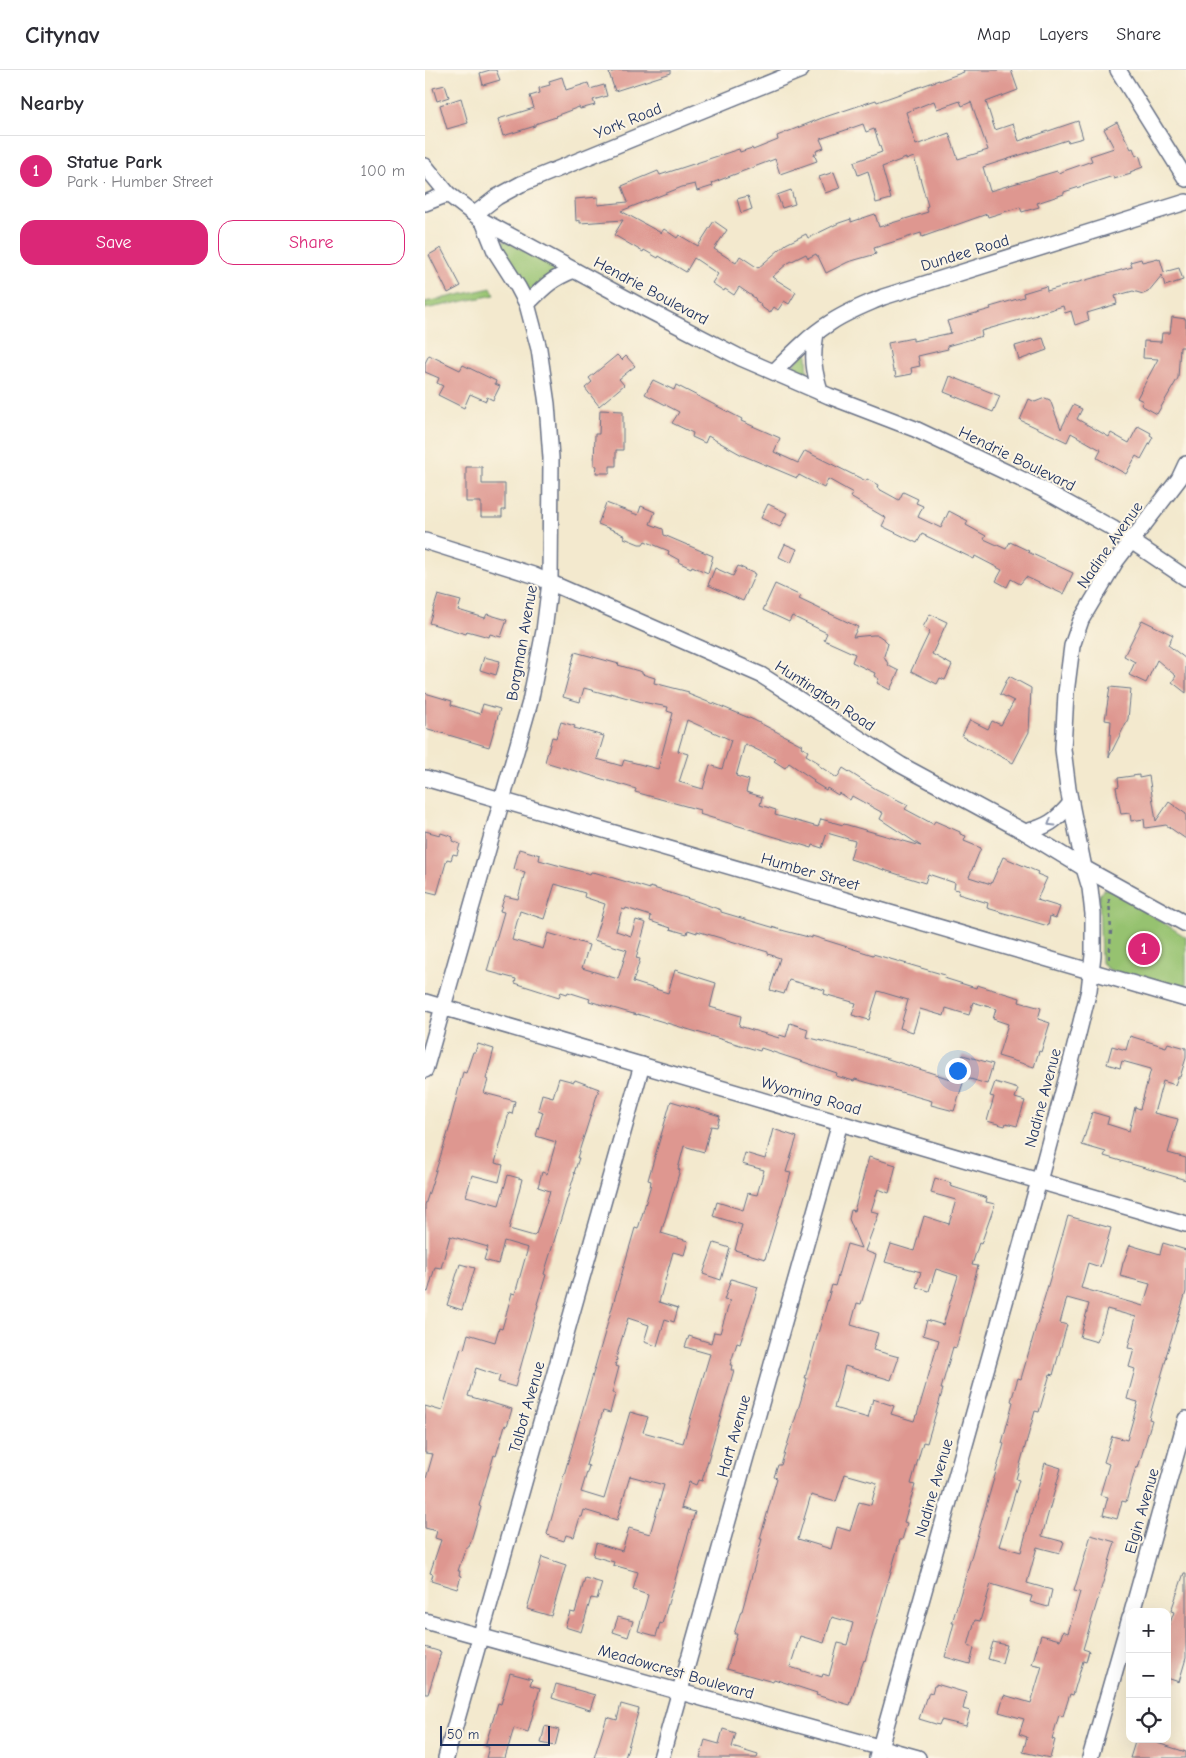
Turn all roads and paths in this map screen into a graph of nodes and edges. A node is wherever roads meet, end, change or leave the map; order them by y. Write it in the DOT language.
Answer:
graph roads {
  1 [pos="801,70"];
  2 [pos="1118,70"];
  3 [pos="425,166"];
  4 [pos="1186,179"];
  5 [pos="448,194"];
  6 [pos="1186,202"];
  7 [pos="425,203"];
  8 [pos="479,217"];
  9 [pos="574,270"];
  10 [pos="527,304"];
  11 [pos="816,333"];
  12 [pos="773,372"];
  13 [pos="821,393"];
  14 [pos="1186,464"];
  15 [pos="1182,477"];
  16 [pos="425,541"];
  17 [pos="1132,541"];
  18 [pos="1186,578"];
  19 [pos="550,582"];
  20 [pos="425,778"];
  21 [pos="502,800"];
  22 [pos="1071,803"];
  23 [pos="1025,832"];
  24 [pos="1084,868"];
  25 [pos="1109,891"];
  26 [pos="1186,924"];
  27 [pos="1108,970"];
  28 [pos="1092,972"];
  29 [pos="1186,999"];
  30 [pos="425,1002"];
  31 [pos="443,1007"];
  32 [pos="642,1065"];
  33 [pos="425,1070"];
  34 [pos="840,1122"];
  35 [pos="1039,1181"];
  36 [pos="1186,1224"];
  37 [pos="1186,1419"];
  38 [pos="1133,1608"];
  39 [pos="425,1621"];
  40 [pos="1126,1632"];
  41 [pos="480,1636"];
  42 [pos="679,1692"];
  43 [pos="878,1753"];
  44 [pos="446,1758"];
  45 [pos="661,1758"];
  46 [pos="918,1758"];
  47 [pos="1090,1758"];
  1 -- 8 [label="street, York Road"];
  2 -- 4 [label="street"];
  3 -- 5 [label="street, Hendrie Boulevard"];
  5 -- 7 [label="street"];
  5 -- 8 [label="street, Hendrie Boulevard"];
  6 -- 11 [label="street, Dundee Road"];
  8 -- 9 [label="street, Hendrie Boulevard"];
  8 -- 10 [label="street, Borgman Avenue"];
  9 -- 10 [label="street, Hendrie Boulevard"];
  9 -- 12 [label="street, Hendrie Boulevard"];
  10 -- 19 [label="street, Borgman Avenue"];
  11 -- 12 [label="street, Dundee Road"];
  11 -- 13 [label="street"];
  12 -- 13 [label="street, Hendrie Boulevard"];
  13 -- 17 [label="street, Hendrie Boulevard"];
  14 -- 15 [label="street, Nadine Avenue"];
  15 -- 17 [label="street, Nadine Avenue"];
  16 -- 19 [label="street, Huntington Road"];
  17 -- 18 [label="street, Hendrie Boulevard"];
  17 -- 22 [label="street, Nadine Avenue"];
  19 -- 21 [label="street, Borgman Avenue"];
  19 -- 23 [label="street, Huntington Road"];
  20 -- 21 [label="street, Humber Street"];
  21 -- 28 [label="street, Humber Street"];
  21 -- 31 [label="street, Borgman Avenue"];
  22 -- 23 [label="street, one-way"];
  22 -- 24 [label="street, Nadine Avenue"];
  23 -- 24 [label="street, Huntington Road"];
  24 -- 26 [label="street, Huntington Road"];
  24 -- 28 [label="street, Nadine Avenue"];
  25 -- 27 [label="path"];
  28 -- 29 [label="street, Humber Street"];
  28 -- 35 [label="street, Nadine Avenue"];
  30 -- 31 [label="street, Wyoming Road"];
  31 -- 32 [label="street, Wyoming Road"];
  31 -- 33 [label="street, Borgman Avenue"];
  32 -- 34 [label="street, Wyoming Road"];
  32 -- 41 [label="street, Talbot Avenue"];
  34 -- 35 [label="street, Wyoming Road"];
  34 -- 42 [label="street, Hart Avenue"];
  35 -- 36 [label="street, Wyoming Road"];
  35 -- 43 [label="street, Nadine Avenue"];
  37 -- 38 [label="street, Elgin Avenue"];
  39 -- 41 [label="street, Meadowcrest Boulevard"];
  40 -- 47 [label="street"];
  41 -- 42 [label="street, Meadowcrest Boulevard"];
  41 -- 44 [label="street, Talbot Avenue"];
  42 -- 43 [label="street, Meadowcrest Boulevard"];
  42 -- 45 [label="street, Hart Avenue"];
  43 -- 46 [label="street, Meadowcrest Boulevard"];
}
